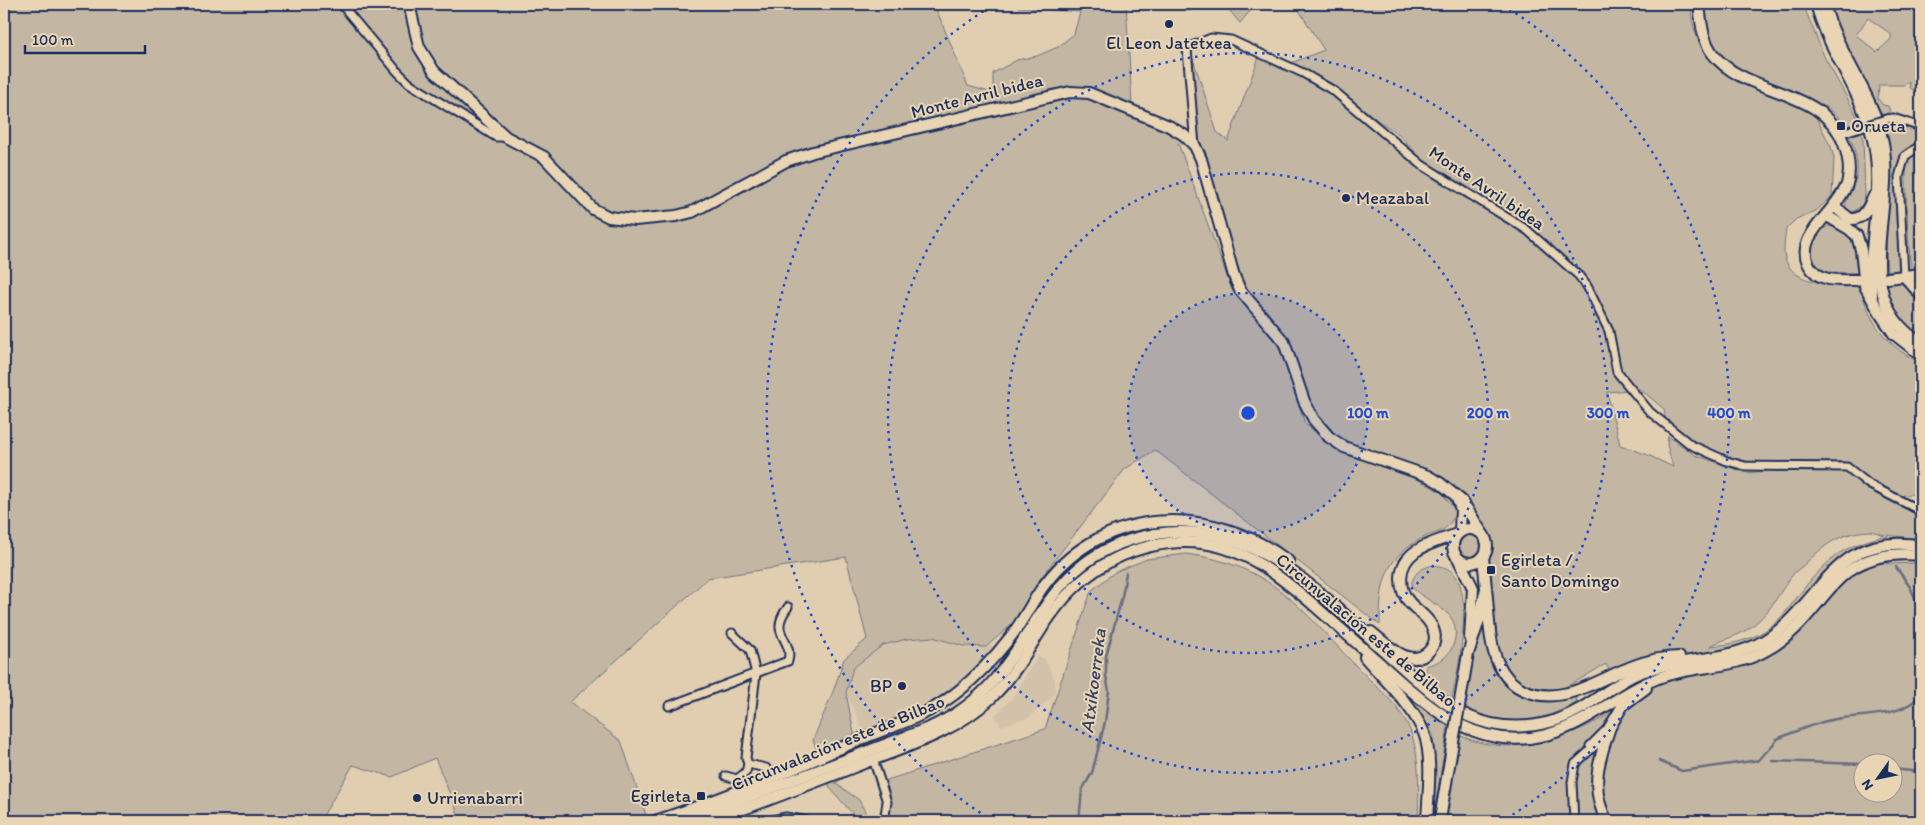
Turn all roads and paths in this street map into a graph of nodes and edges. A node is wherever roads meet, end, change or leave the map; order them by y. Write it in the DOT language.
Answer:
graph roads {
  1 [pos="341,4"];
  2 [pos="409,4"];
  3 [pos="1700,4"];
  4 [pos="1816,4"];
  5 [pos="1824,4"];
  6 [pos="1921,127"];
  7 [pos="1842,133"];
  8 [pos="506,137"];
  9 [pos="1195,146"];
  10 [pos="1921,146"];
  11 [pos="1878,188"];
  12 [pos="1835,207"];
  13 [pos="1830,218"];
  14 [pos="1921,274"];
  15 [pos="1904,276"];
  16 [pos="1888,278"];
  17 [pos="1857,280"];
  18 [pos="1872,295"];
  19 [pos="1921,295"];
  20 [pos="1921,343"];
  21 [pos="1921,355"];
  22 [pos="1454,494"];
  23 [pos="1921,511"];
  24 [pos="1458,533"];
  25 [pos="1484,536"];
  26 [pos="1921,546"];
  27 [pos="1921,556"];
  28 [pos="1483,557"];
  29 [pos="1459,560"];
  30 [pos="1486,588"];
  31 [pos="1326,600"];
  32 [pos="788,607"];
  33 [pos="1348,612"];
  34 [pos="1325,614"];
  35 [pos="732,633"];
  36 [pos="1468,654"];
  37 [pos="1689,660"];
  38 [pos="1682,672"];
  39 [pos="756,674"];
  40 [pos="670,706"];
  41 [pos="1610,726"];
  42 [pos="1605,743"];
  43 [pos="1582,756"];
  44 [pos="873,760"];
  45 [pos="748,764"];
  46 [pos="772,776"];
  47 [pos="727,779"];
  48 [pos="655,821"];
  49 [pos="685,821"];
  50 [pos="712,821"];
  51 [pos="768,821"];
  52 [pos="807,821"];
  53 [pos="884,821"];
  54 [pos="1428,821"];
  55 [pos="1440,821"];
  56 [pos="1574,821"];
  57 [pos="1607,821"];
  1 -- 8 [label="street"];
  2 -- 8 [label="main road, Monte Avril bidea"];
  3 -- 7 [label="main road"];
  4 -- 11 [label="main road"];
  5 -- 20 [label="main road"];
  6 -- 7 [label="street, bridge"];
  7 -- 12 [label="main road"];
  8 -- 9 [label="main road, Monte Avril bidea"];
  9 -- 22 [label="main road, Monte Avril bidea"];
  9 -- 23 [label="street, Monte Avril bidea"];
  10 -- 15 [label="street"];
  11 -- 12 [label="main road"];
  11 -- 18 [label="main road"];
  12 -- 13 [label="main road"];
  13 -- 17 [label="main road"];
  13 -- 18 [label="main road"];
  14 -- 15 [label="main road"];
  15 -- 16 [label="main road"];
  15 -- 19 [label="main road"];
  18 -- 21 [label="main road"];
  22 -- 24 [label="main road"];
  22 -- 25 [label="main road, Monte Avril bidea"];
  24 -- 25 [label="main road"];
  24 -- 29 [label="main road"];
  24 -- 33 [label="main road"];
  25 -- 28 [label="main road"];
  26 -- 37 [label="main road, Circunvalación este de Bilbao"];
  27 -- 38 [label="main road, Circunvalación este de Bilbao"];
  28 -- 29 [label="main road"];
  28 -- 30 [label="main road"];
  29 -- 36 [label="main road"];
  30 -- 36 [label="main road"];
  30 -- 37 [label="main road"];
  31 -- 33 [label="main road"];
  31 -- 37 [label="main road, Circunvalación este de Bilbao"];
  31 -- 49 [label="main road, Circunvalación este de Bilbao"];
  32 -- 39 [label="street"];
  33 -- 46 [label="main road"];
  34 -- 38 [label="main road, Circunvalación este de Bilbao"];
  34 -- 44 [label="main road, Circunvalación este de Bilbao"];
  34 -- 54 [label="main road"];
  35 -- 39 [label="street"];
  36 -- 55 [label="main road, bridge"];
  38 -- 41 [label="main road"];
  39 -- 40 [label="street"];
  39 -- 45 [label="street"];
  41 -- 42 [label="main road"];
  41 -- 43 [label="street"];
  42 -- 43 [label="street"];
  42 -- 57 [label="main road"];
  43 -- 56 [label="street"];
  44 -- 50 [label="main road, Circunvalación este de Bilbao"];
  44 -- 53 [label="street"];
  45 -- 46 [label="street"];
  45 -- 47 [label="street"];
  46 -- 48 [label="main road"];
  51 -- 52 [label="street"];
}
